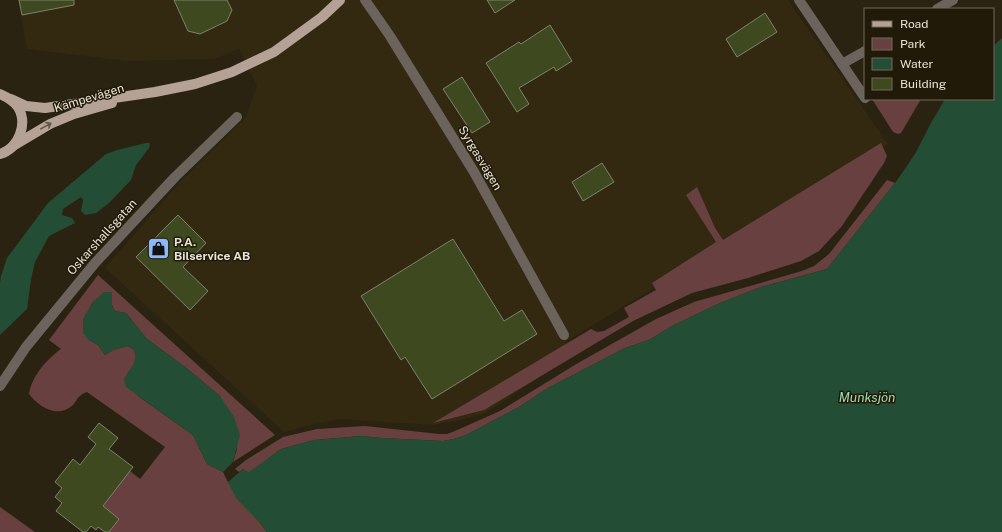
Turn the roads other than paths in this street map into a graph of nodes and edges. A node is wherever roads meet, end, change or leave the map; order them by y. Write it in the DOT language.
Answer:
graph roads {
  1 [pos="340,0"];
  2 [pos="365,0"];
  3 [pos="799,0"];
  4 [pos="953,0"];
  5 [pos="939,8"];
  6 [pos="864,52"];
  7 [pos="842,64"];
  8 [pos="155,92"];
  9 [pos="0,93"];
  10 [pos="864,97"];
  11 [pos="11,99"];
  12 [pos="237,117"];
  13 [pos="13,146"];
  14 [pos="0,154"];
  15 [pos="564,335"];
  16 [pos="0,386"];
  1 -- 8 [label="main road, Kämpevägen"];
  2 -- 15 [label="street, Syrgasvägen"];
  3 -- 7 [label="street"];
  4 -- 5 [label="street"];
  6 -- 7 [label="street"];
  7 -- 10 [label="street"];
  8 -- 11 [label="main road, Kämpevägen"];
  13 -- 8 [label="main road, Kämpevägen, one-way"];
  9 -- 11 [label="main road, Kämpevägen"];
  11 -- 13 [label="main road"];
  12 -- 16 [label="street, Oskarshallsgatan"];
  13 -- 14 [label="main road, Kämpevägen"];
}
